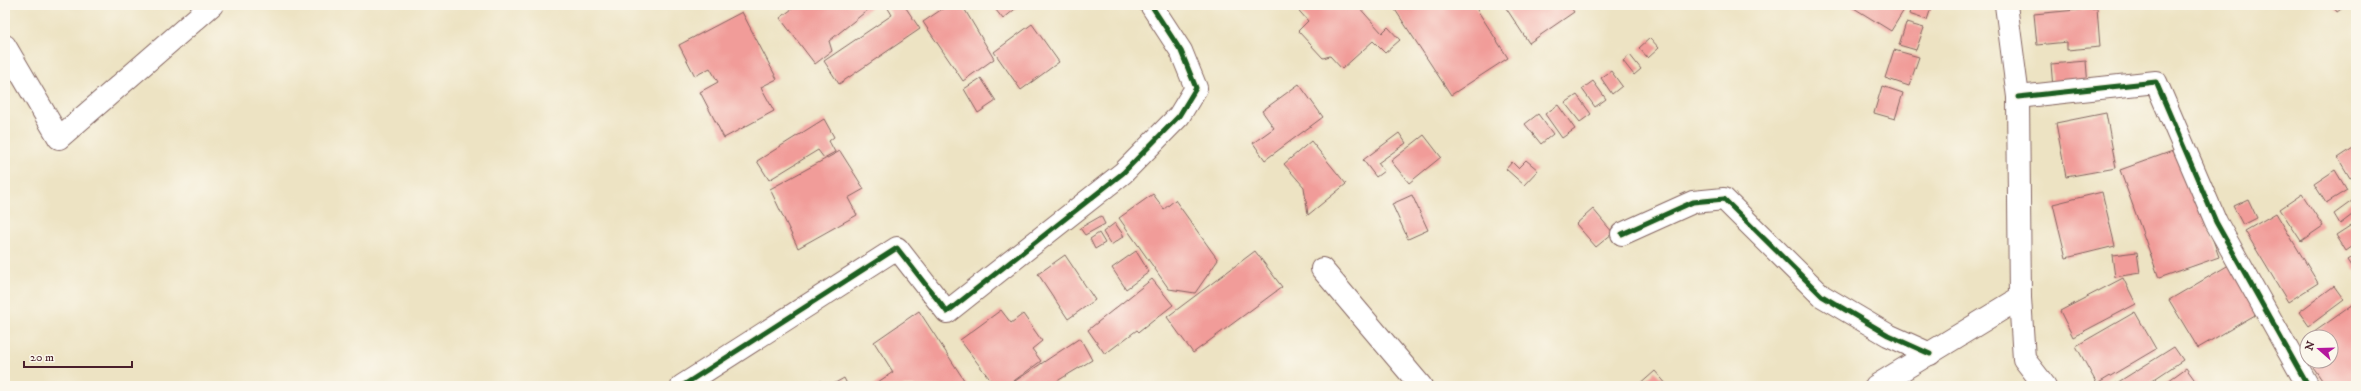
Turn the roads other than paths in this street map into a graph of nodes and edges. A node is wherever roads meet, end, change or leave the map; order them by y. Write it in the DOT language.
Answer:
graph roads {
  1 [pos="212,5"];
  2 [pos="1151,5"];
  3 [pos="2006,5"];
  4 [pos="5,46"];
  5 [pos="2018,97"];
  6 [pos="1622,234"];
  7 [pos="1322,269"];
  8 [pos="2020,298"];
  9 [pos="1930,354"];
  10 [pos="682,386"];
  11 [pos="1421,386"];
  12 [pos="1876,386"];
  13 [pos="2045,386"];
  14 [pos="2308,386"];
  1 -- 4 [label="street"];
  2 -- 10 [label="street"];
  3 -- 5 [label="street"];
  5 -- 8 [label="street"];
  5 -- 14 [label="street"];
  6 -- 9 [label="street"];
  7 -- 11 [label="street"];
  8 -- 9 [label="street"];
  8 -- 13 [label="street"];
  9 -- 12 [label="street"];
}
